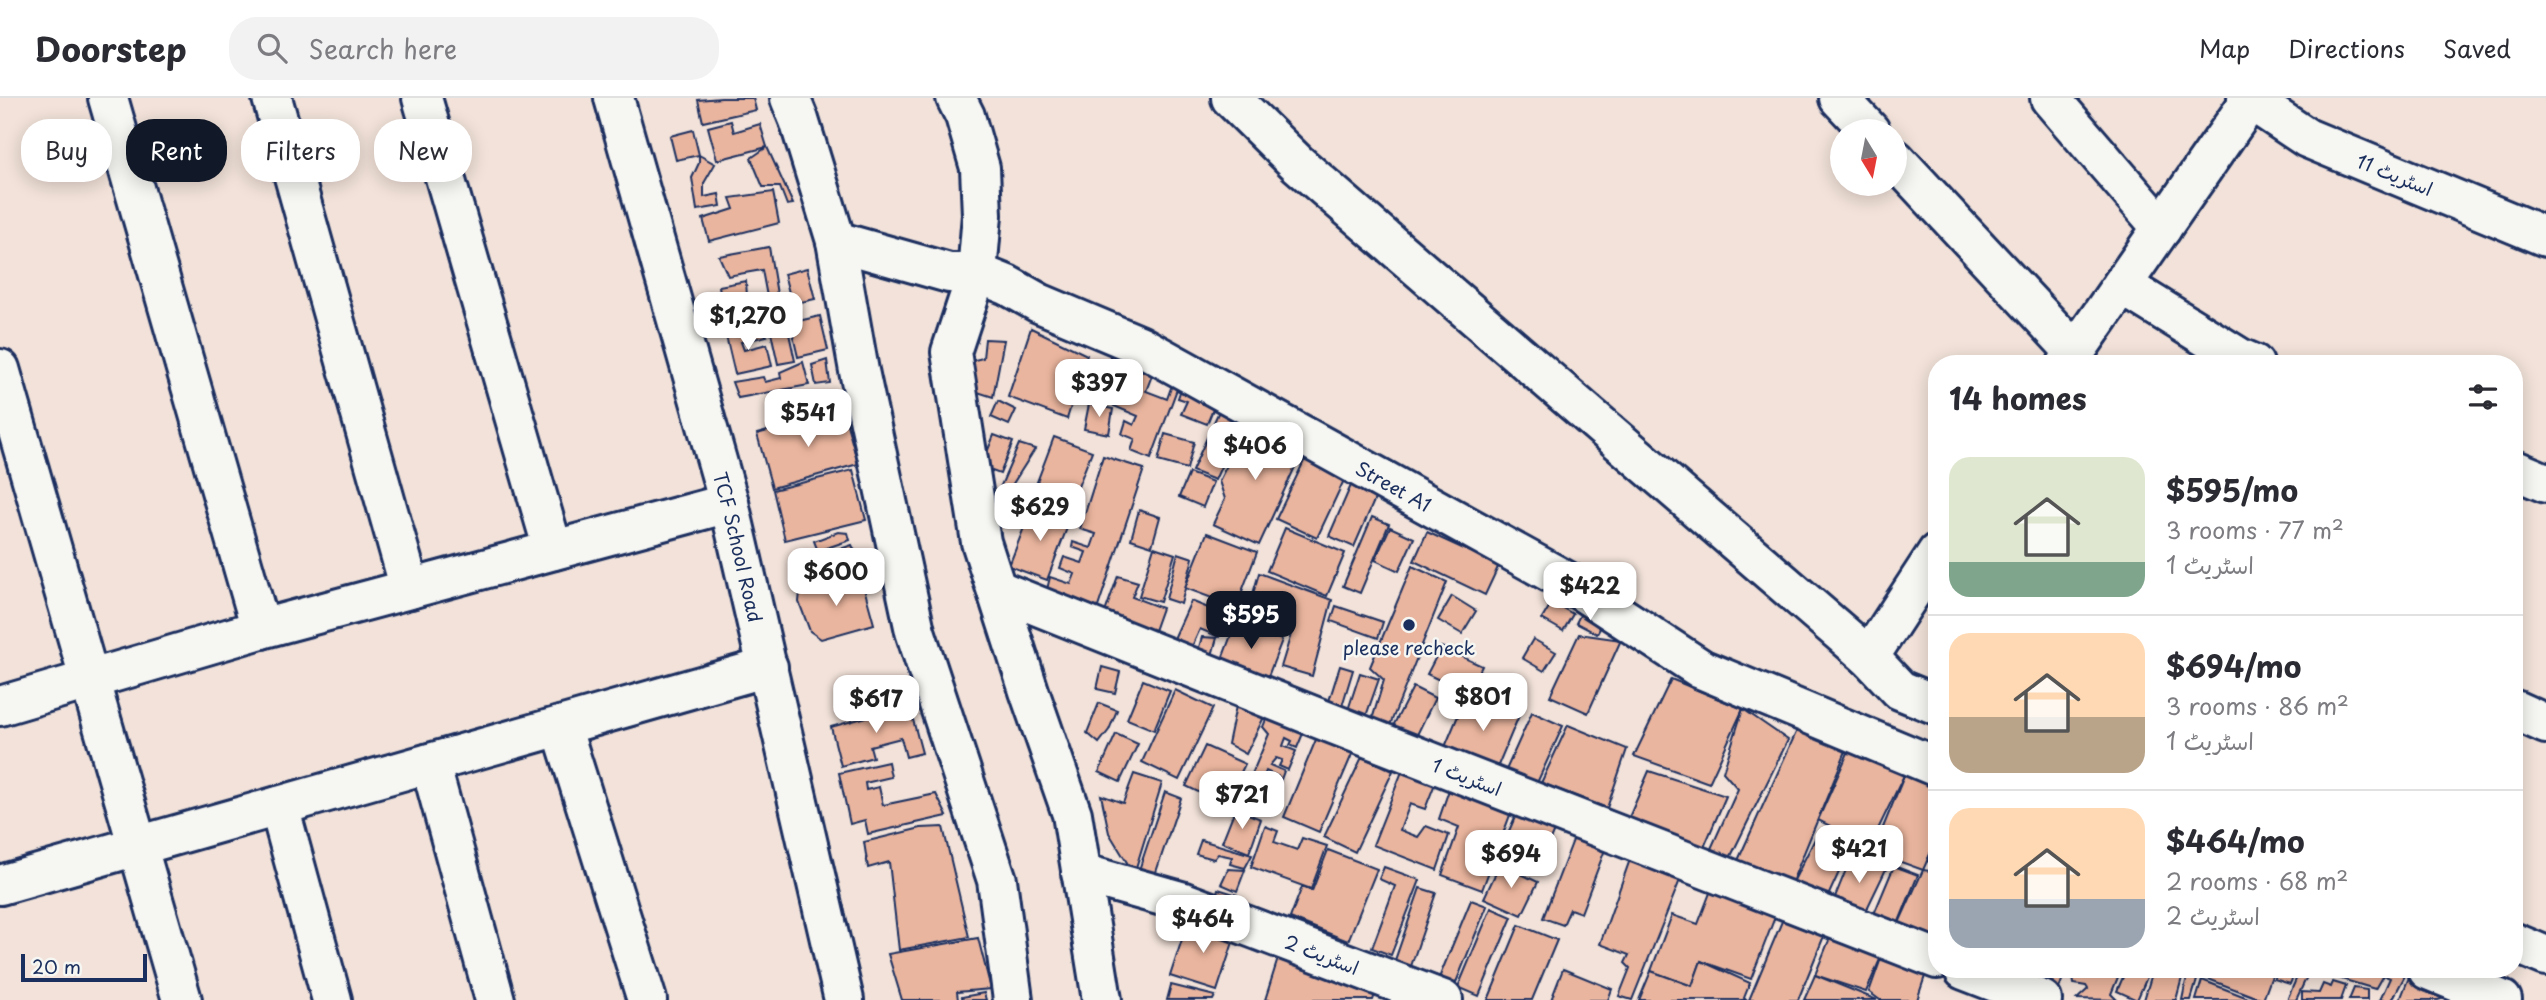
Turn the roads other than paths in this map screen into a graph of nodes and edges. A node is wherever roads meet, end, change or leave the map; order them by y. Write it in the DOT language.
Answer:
graph roads {
  1 [pos="108,98"];
  2 [pos="272,98"];
  3 [pos="422,98"];
  4 [pos="614,98"];
  5 [pos="790,98"];
  6 [pos="957,98"];
  7 [pos="1231,98"];
  8 [pos="1839,98"];
  9 [pos="2050,98"];
  10 [pos="2250,99"];
  11 [pos="1859,119"];
  12 [pos="1908,174"];
  13 [pos="2162,228"];
  14 [pos="2546,237"];
  15 [pos="836,241"];
  16 [pos="977,273"];
  17 [pos="2122,285"];
  18 [pos="2068,355"];
  19 [pos="2073,355"];
  20 [pos="2234,355"];
  21 [pos="0,369"];
  22 [pos="2523,473"];
  23 [pos="2546,483"];
  24 [pos="729,503"];
  25 [pos="553,550"];
  26 [pos="1928,568"];
  27 [pos="410,589"];
  28 [pos="998,590"];
  29 [pos="261,629"];
  30 [pos="1869,657"];
  31 [pos="768,667"];
  32 [pos="90,681"];
  33 [pos="1928,701"];
  34 [pos="0,706"];
  35 [pos="2523,714"];
  36 [pos="2546,724"];
  37 [pos="561,726"];
  38 [pos="430,763"];
  39 [pos="1928,763"];
  40 [pos="279,806"];
  41 [pos="138,846"];
  42 [pos="1081,873"];
  43 [pos="0,885"];
  44 [pos="2523,946"];
  45 [pos="1928,955"];
  46 [pos="2546,956"];
  47 [pos="1985,978"];
  48 [pos="2448,978"];
  49 [pos="182,1000"];
  50 [pos="332,1000"];
  51 [pos="495,1000"];
  52 [pos="646,1000"];
  53 [pos="844,1000"];
  54 [pos="1013,1000"];
  55 [pos="1101,1000"];
  56 [pos="1443,1000"];
  57 [pos="2042,1000"];
  58 [pos="2502,1000"];
  1 -- 29 [label="street"];
  2 -- 27 [label="street"];
  3 -- 25 [label="street"];
  4 -- 24 [label="street, TCF School Road"];
  5 -- 15 [label="street"];
  6 -- 16 [label="street"];
  7 -- 30 [label="street"];
  8 -- 11 [label="street"];
  9 -- 13 [label="street"];
  10 -- 13 [label="street"];
  10 -- 14 [label="street, اسٹریٹ 11"];
  12 -- 18 [label="street"];
  13 -- 17 [label="street"];
  15 -- 16 [label="street, Street A1"];
  15 -- 54 [label="street"];
  16 -- 28 [label="street"];
  16 -- 39 [label="street, Street A1"];
  17 -- 19 [label="street"];
  17 -- 20 [label="street"];
  21 -- 32 [label="street"];
  22 -- 23 [label="street"];
  24 -- 25 [label="street"];
  24 -- 31 [label="street, TCF School Road"];
  25 -- 27 [label="street"];
  26 -- 30 [label="street"];
  27 -- 29 [label="street"];
  28 -- 42 [label="street"];
  28 -- 45 [label="street, اسٹریٹ 1"];
  29 -- 32 [label="street"];
  30 -- 33 [label="street"];
  31 -- 37 [label="street"];
  31 -- 53 [label="street, TCF School Road"];
  32 -- 34 [label="street"];
  32 -- 41 [label="street"];
  35 -- 36 [label="street"];
  37 -- 38 [label="street"];
  37 -- 52 [label="street"];
  38 -- 40 [label="street"];
  38 -- 51 [label="street"];
  40 -- 41 [label="street"];
  40 -- 50 [label="street"];
  41 -- 43 [label="street"];
  41 -- 49 [label="street"];
  42 -- 55 [label="street"];
  42 -- 56 [label="street, اسٹریٹ 2"];
  44 -- 46 [label="street"];
  47 -- 57 [label="street"];
  48 -- 58 [label="street"];
}
